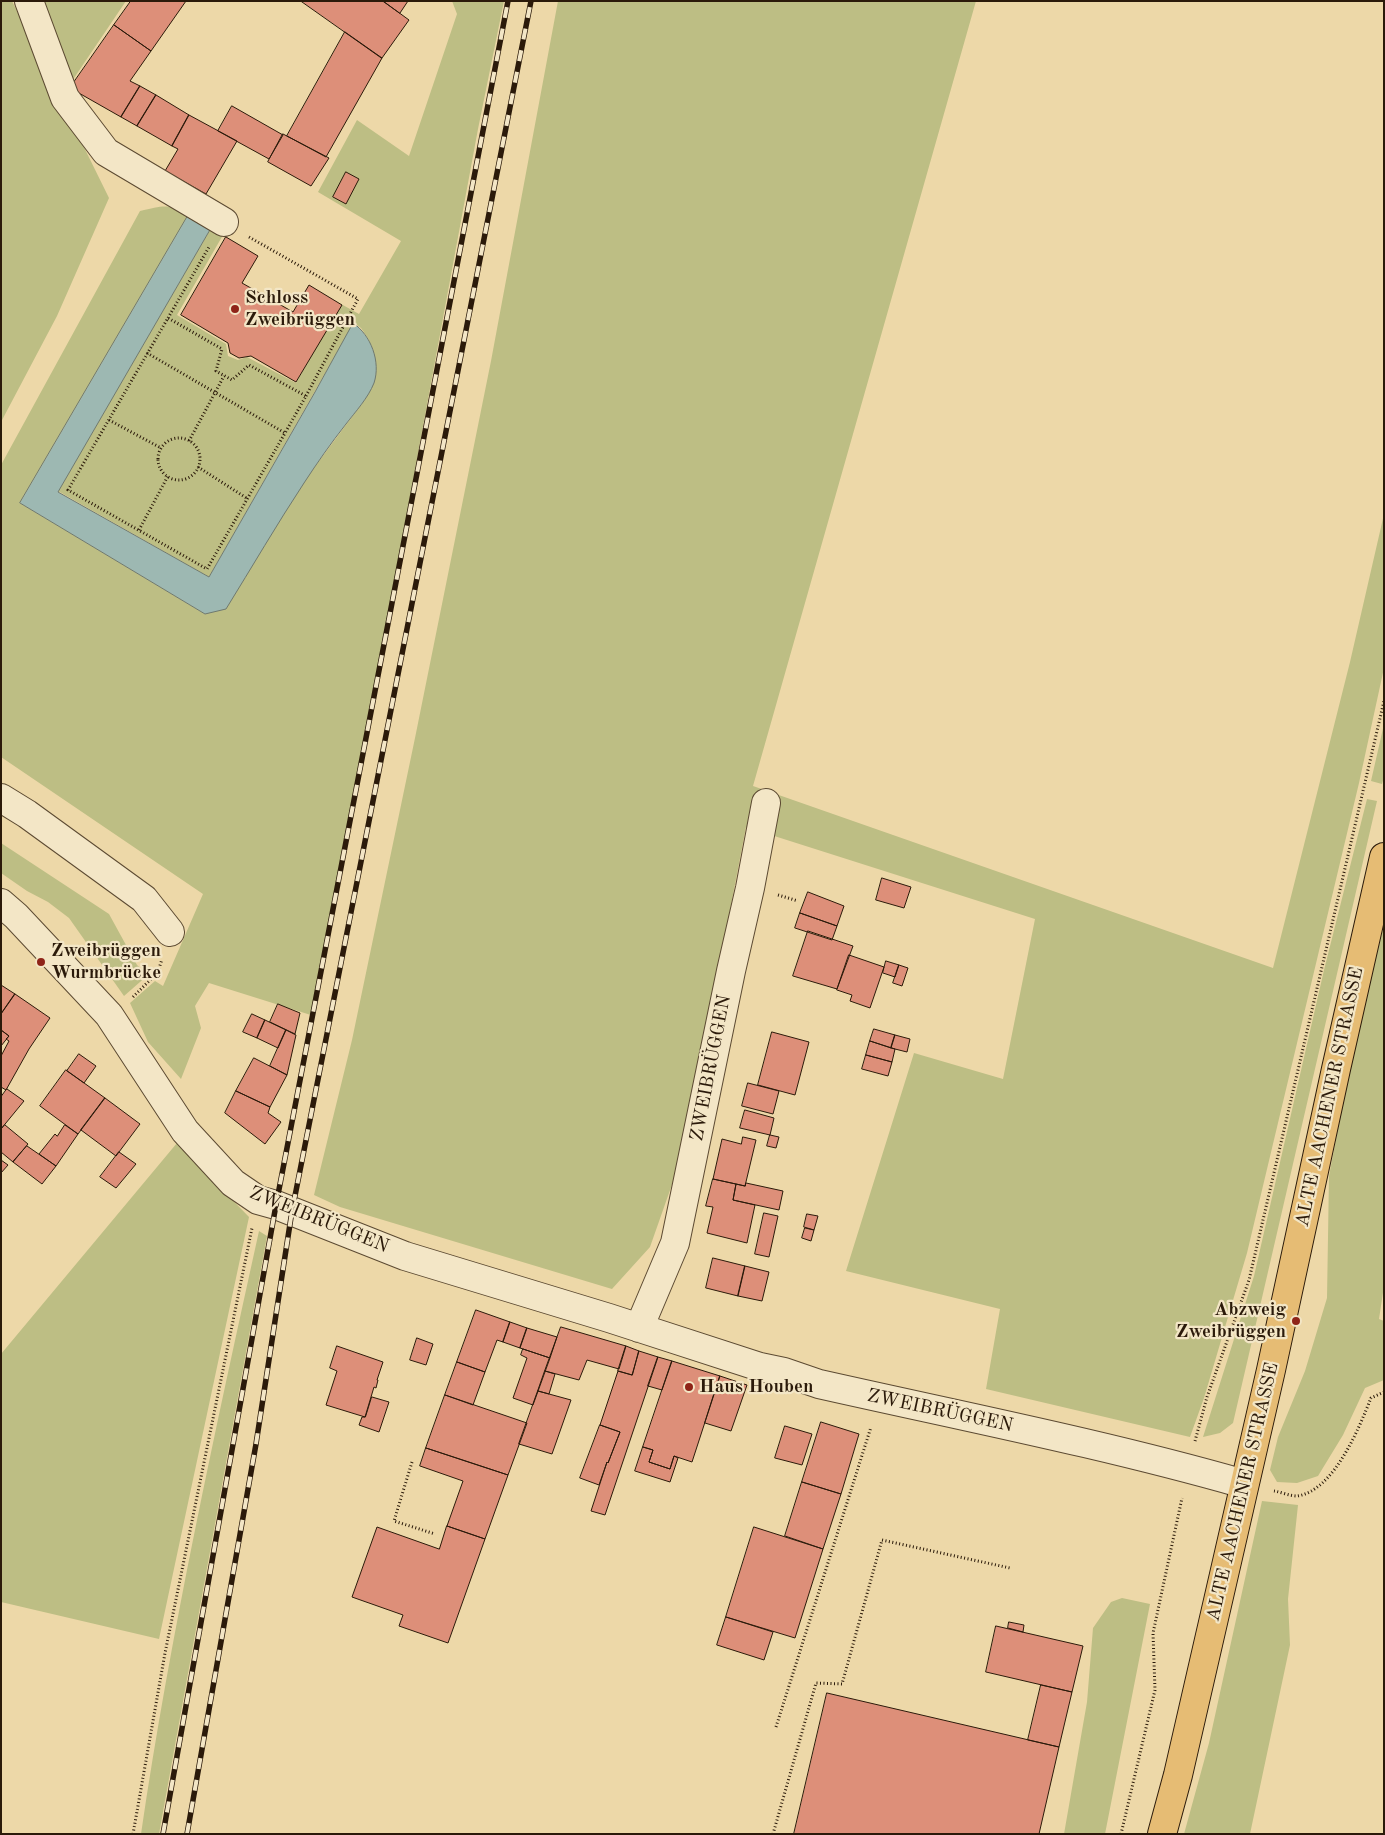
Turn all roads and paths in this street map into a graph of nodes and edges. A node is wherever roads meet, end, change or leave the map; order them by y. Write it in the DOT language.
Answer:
graph roads {
  1 [pos="29,1"];
  2 [pos="224,222"];
  3 [pos="168,318"];
  4 [pos="147,353"];
  5 [pos="224,376"];
  6 [pos="216,392"];
  7 [pos="306,396"];
  8 [pos="108,420"];
  9 [pos="285,433"];
  10 [pos="189,441"];
  11 [pos="161,448"];
  12 [pos="198,467"];
  13 [pos="168,476"];
  14 [pos="248,499"];
  15 [pos="139,530"];
  16 [pos="1384,701"];
  17 [pos="1,798"];
  18 [pos="766,803"];
  19 [pos="1384,857"];
  20 [pos="1,903"];
  21 [pos="170,932"];
  22 [pos="108,1015"];
  23 [pos="258,1200"];
  24 [pos="639,1328"];
  25 [pos="1384,1392"];
  26 [pos="881,1398"];
  27 [pos="412,1462"];
  28 [pos="1188,1468"];
  29 [pos="1244,1484"];
  30 [pos="435,1534"];
  31 [pos="1010,1568"];
  32 [pos="776,1728"];
  33 [pos="133,1834"];
  34 [pos="773,1834"];
  35 [pos="1121,1834"];
  36 [pos="1162,1834"];
  1 -- 2 [label="street"];
  2 -- 3 [label="path"];
  2 -- 7 [label="path"];
  3 -- 4 [label="path"];
  3 -- 5 [label="path"];
  4 -- 6 [label="path"];
  4 -- 8 [label="path"];
  5 -- 6 [label="path"];
  5 -- 7 [label="path"];
  6 -- 9 [label="path"];
  6 -- 10 [label="path"];
  7 -- 9 [label="path"];
  8 -- 11 [label="path"];
  8 -- 15 [label="path"];
  9 -- 14 [label="path"];
  10 -- 11 [label="path"];
  10 -- 12 [label="path"];
  11 -- 13 [label="path"];
  12 -- 13 [label="path"];
  12 -- 14 [label="path"];
  13 -- 15 [label="path"];
  14 -- 15 [label="path"];
  16 -- 28 [label="path"];
  17 -- 21 [label="street"];
  18 -- 24 [label="street, ZWEIBRÜGGEN"];
  19 -- 29 [label="main road, ALTE AACHENER STRASSE"];
  20 -- 22 [label="street, ZWEIBRÜGGEN"];
  21 -- 22 [label="path"];
  22 -- 23 [label="street, ZWEIBRÜGGEN"];
  23 -- 24 [label="street, ZWEIBRÜGGEN"];
  23 -- 33 [label="path"];
  24 -- 26 [label="street, ZWEIBRÜGGEN"];
  25 -- 29 [label="path"];
  26 -- 28 [label="street, ZWEIBRÜGGEN"];
  26 -- 32 [label="path"];
  27 -- 30 [label="path"];
  28 -- 29 [label="street, ZWEIBRÜGGEN"];
  28 -- 35 [label="path"];
  29 -- 36 [label="main road, ALTE AACHENER STRASSE"];
  31 -- 34 [label="path"];
}
